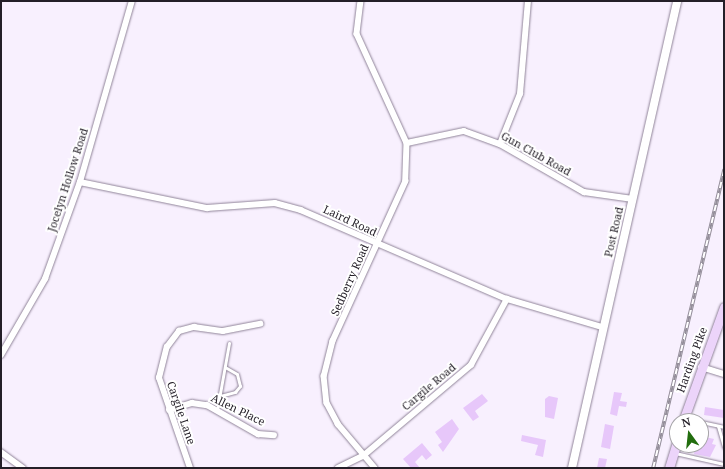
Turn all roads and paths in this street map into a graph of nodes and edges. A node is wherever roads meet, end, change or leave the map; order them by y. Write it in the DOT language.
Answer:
graph roads {
  1 [pos="132,1"];
  2 [pos="361,1"];
  3 [pos="528,1"];
  4 [pos="677,1"];
  5 [pos="407,144"];
  6 [pos="500,144"];
  7 [pos="80,182"];
  8 [pos="633,199"];
  9 [pos="377,245"];
  10 [pos="507,299"];
  11 [pos="724,307"];
  12 [pos="260,324"];
  13 [pos="602,326"];
  14 [pos="229,343"];
  15 [pos="1,355"];
  16 [pos="225,367"];
  17 [pos="701,367"];
  18 [pos="724,374"];
  19 [pos="220,396"];
  20 [pos="169,410"];
  21 [pos="217,410"];
  22 [pos="686,413"];
  23 [pos="709,424"];
  24 [pos="718,426"];
  25 [pos="724,427"];
  26 [pos="274,435"];
  27 [pos="724,447"];
  28 [pos="1,452"];
  29 [pos="673,453"];
  30 [pos="363,456"];
  31 [pos="724,464"];
  32 [pos="23,468"];
  33 [pos="190,468"];
  34 [pos="338,468"];
  35 [pos="375,468"];
  36 [pos="572,468"];
  37 [pos="669,468"];
  1 -- 7 [label="street, Jocelyn Hollow Road"];
  2 -- 5 [label="street, Sedberry Road"];
  3 -- 6 [label="street"];
  4 -- 8 [label="street, Post Road"];
  5 -- 6 [label="street, Gun Club Road"];
  5 -- 9 [label="street, Sedberry Road"];
  6 -- 8 [label="street, Gun Club Road"];
  7 -- 9 [label="street, Laird Road"];
  7 -- 15 [label="street, Jocelyn Hollow Road"];
  8 -- 13 [label="street, Post Road"];
  9 -- 10 [label="street, Laird Road"];
  9 -- 30 [label="street, Sedberry Road"];
  10 -- 13 [label="street, Laird Road"];
  10 -- 30 [label="street, Cargile Road"];
  11 -- 17 [label="main road, Harding Pike"];
  12 -- 20 [label="street, Cargile Lane"];
  13 -- 36 [label="street, Post Road"];
  14 -- 16 [label="lane"];
  16 -- 19 [label="lane"];
  16 -- 19 [label="lane"];
  17 -- 18 [label="street"];
  17 -- 22 [label="main road, Harding Pike"];
  19 -- 21 [label="lane"];
  20 -- 21 [label="street, Allen Place"];
  20 -- 33 [label="street, Cargile Lane"];
  21 -- 26 [label="street, Allen Place"];
  23 -- 24 [label="lane"];
  24 -- 25 [label="lane"];
  24 -- 27 [label="lane"];
  28 -- 32 [label="street"];
  29 -- 31 [label="lane"];
  29 -- 37 [label="main road"];
  30 -- 34 [label="street, Cargile Road"];
  30 -- 35 [label="street, Sedberry Road"];
}
